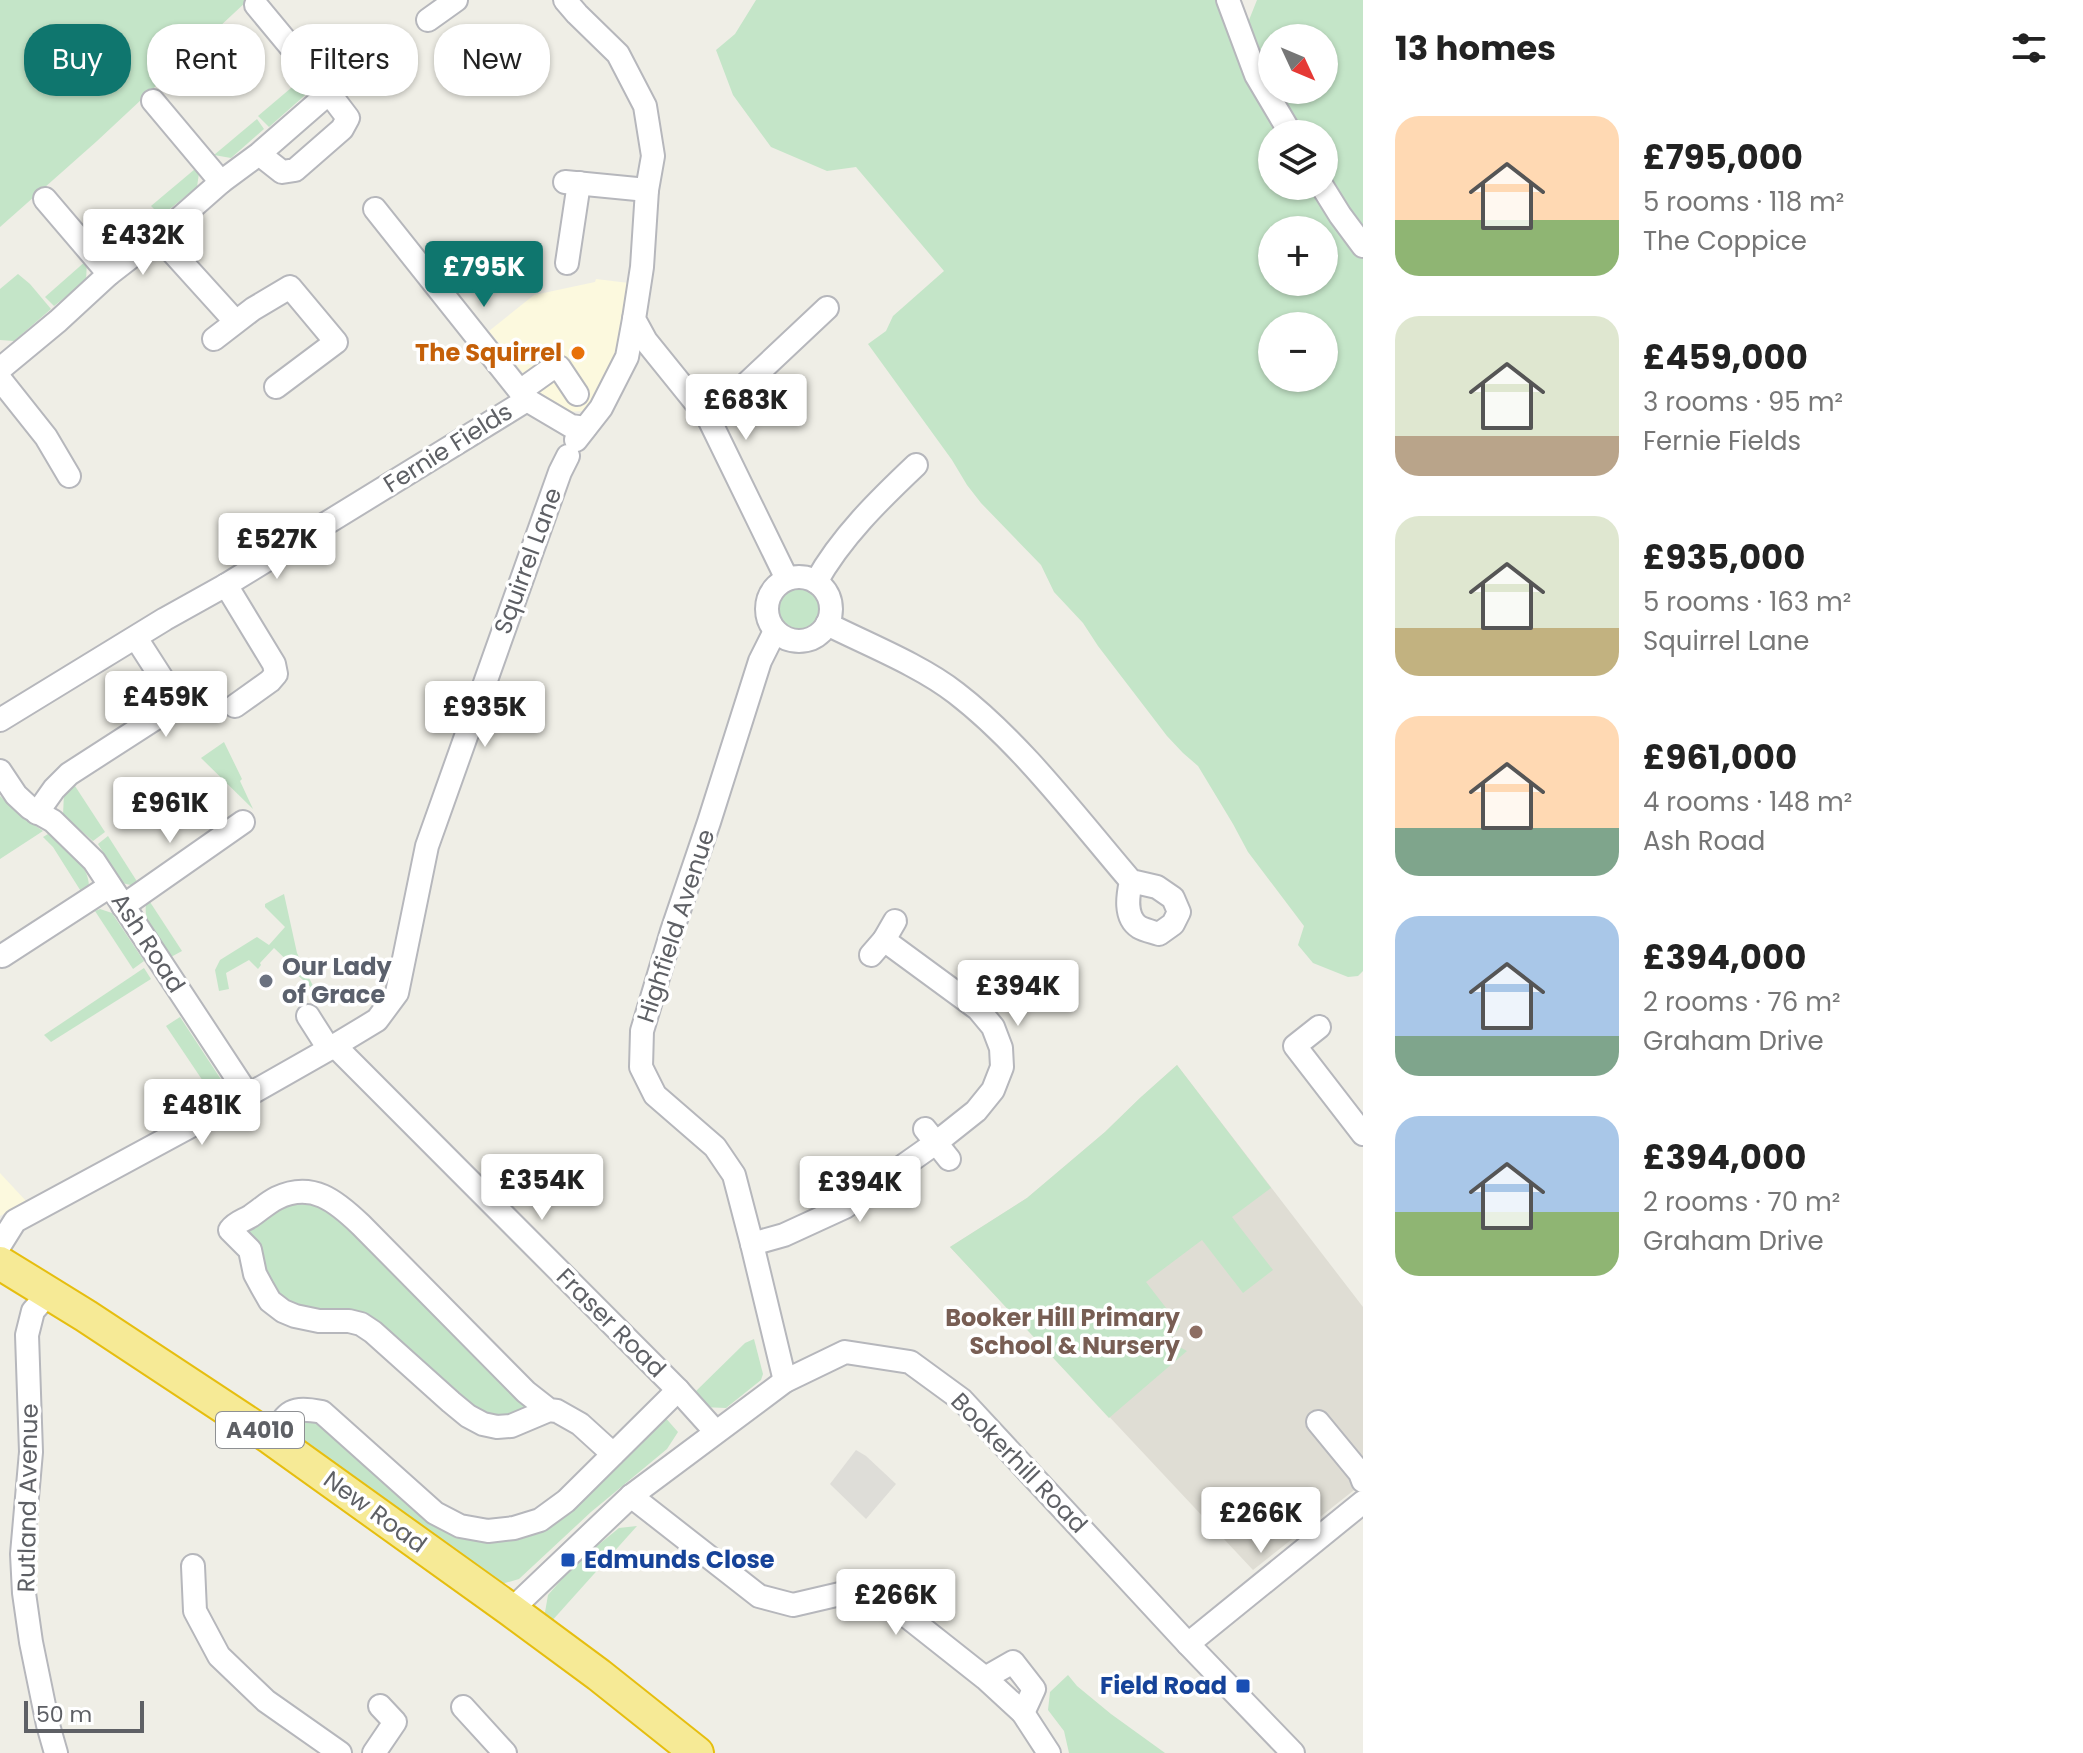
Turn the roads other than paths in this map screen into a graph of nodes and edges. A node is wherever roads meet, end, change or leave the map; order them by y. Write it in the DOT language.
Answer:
graph roads {
  1 [pos="456,0"];
  2 [pos="565,0"];
  3 [pos="1228,0"];
  4 [pos="256,5"];
  5 [pos="428,20"];
  6 [pos="281,35"];
  7 [pos="326,96"];
  8 [pos="331,96"];
  9 [pos="153,101"];
  10 [pos="1283,120"];
  11 [pos="259,154"];
  12 [pos="221,182"];
  13 [pos="647,190"];
  14 [pos="45,199"];
  15 [pos="1331,200"];
  16 [pos="374,210"];
  17 [pos="158,236"];
  18 [pos="1363,246"];
  19 [pos="567,263"];
  20 [pos="109,274"];
  21 [pos="826,309"];
  22 [pos="634,319"];
  23 [pos="235,321"];
  24 [pos="214,339"];
  25 [pos="1,368"];
  26 [pos="276,387"];
  27 [pos="577,394"];
  28 [pos="524,396"];
  29 [pos="709,419"];
  30 [pos="575,443"];
  31 [pos="916,465"];
  32 [pos="69,476"];
  33 [pos="787,579"];
  34 [pos="816,582"];
  35 [pos="226,585"];
  36 [pos="827,624"];
  37 [pos="775,631"];
  38 [pos="136,638"];
  39 [pos="235,706"];
  40 [pos="2,714"];
  41 [pos="0,771"];
  42 [pos="37,813"];
  43 [pos="243,822"];
  44 [pos="1131,881"];
  45 [pos="110,886"];
  46 [pos="123,906"];
  47 [pos="883,938"];
  48 [pos="2,956"];
  49 [pos="308,1016"];
  50 [pos="1319,1027"];
  51 [pos="332,1048"];
  52 [pos="248,1095"];
  53 [pos="1363,1134"];
  54 [pos="752,1244"];
  55 [pos="0,1245"];
  56 [pos="0,1263"];
  57 [pos="49,1293"];
  58 [pos="785,1381"];
  59 [pos="678,1390"];
  60 [pos="549,1410"];
  61 [pos="1318,1422"];
  62 [pos="715,1431"];
  63 [pos="271,1438"];
  64 [pos="613,1454"];
  65 [pos="1362,1473"];
  66 [pos="631,1496"];
  67 [pos="1363,1502"];
  68 [pos="193,1566"];
  69 [pos="511,1610"];
  70 [pos="1188,1644"];
  71 [pos="380,1706"];
  72 [pos="463,1707"];
  73 [pos="56,1753"];
  74 [pos="340,1753"];
  75 [pos="374,1753"];
  76 [pos="505,1753"];
  77 [pos="697,1753"];
  78 [pos="1049,1753"];
  79 [pos="1293,1753"];
  1 -- 5 [label="street"];
  2 -- 13 [label="street, Squirrel Lane"];
  3 -- 10 [label="street"];
  4 -- 6 [label="street"];
  7 -- 11 [label="street"];
  8 -- 11 [label="street"];
  9 -- 12 [label="street"];
  11 -- 12 [label="street"];
  12 -- 17 [label="street"];
  13 -- 19 [label="street"];
  13 -- 22 [label="street, Squirrel Lane"];
  14 -- 20 [label="street"];
  15 -- 18 [label="street"];
  16 -- 28 [label="street"];
  17 -- 20 [label="street"];
  17 -- 23 [label="street"];
  20 -- 25 [label="street"];
  21 -- 29 [label="street"];
  22 -- 29 [label="street"];
  22 -- 30 [label="street, Squirrel Lane"];
  23 -- 24 [label="street"];
  23 -- 26 [label="street"];
  25 -- 32 [label="street"];
  27 -- 28 [label="street, Fernie Fields"];
  28 -- 30 [label="street"];
  28 -- 35 [label="street, Fernie Fields"];
  29 -- 33 [label="street"];
  30 -- 51 [label="street, Squirrel Lane"];
  31 -- 34 [label="street"];
  33 -- 34 [label="street"];
  33 -- 37 [label="street"];
  34 -- 36 [label="street"];
  35 -- 38 [label="street, Fernie Fields"];
  35 -- 39 [label="street"];
  36 -- 37 [label="street"];
  36 -- 44 [label="street"];
  37 -- 54 [label="street, Highfield Avenue"];
  38 -- 40 [label="street, Fernie Fields"];
  38 -- 42 [label="street"];
  41 -- 42 [label="street, Ash Road"];
  42 -- 45 [label="street, Ash Road"];
  43 -- 46 [label="street"];
  45 -- 46 [label="street, Ash Road"];
  45 -- 48 [label="street"];
  46 -- 52 [label="street, Ash Road"];
  47 -- 54 [label="street"];
  49 -- 51 [label="street, Fraser Road"];
  50 -- 53 [label="street"];
  51 -- 52 [label="street, Squirrel Lane"];
  51 -- 59 [label="street, Fraser Road"];
  52 -- 55 [label="street, Squirrel Lane"];
  54 -- 58 [label="street, Highfield Avenue"];
  56 -- 57 [label="highway, New Road / A4010"];
  57 -- 63 [label="highway, New Road / A4010"];
  57 -- 73 [label="street, Rutland Avenue"];
  58 -- 62 [label="street, Bookerhill Road"];
  58 -- 70 [label="street, Bookerhill Road"];
  59 -- 62 [label="street, Fraser Road"];
  59 -- 64 [label="street"];
  60 -- 60 [label="street"];
  60 -- 64 [label="street"];
  61 -- 65 [label="street"];
  62 -- 66 [label="street, Bookerhill Road"];
  63 -- 64 [label="street"];
  63 -- 69 [label="highway, New Road / A4010"];
  66 -- 69 [label="street, Bookerhill Road"];
  66 -- 78 [label="street"];
  67 -- 70 [label="street"];
  68 -- 74 [label="street"];
  69 -- 77 [label="highway, New Road / A4010"];
  70 -- 79 [label="street, Bookerhill Road"];
  71 -- 75 [label="street"];
  72 -- 76 [label="street"];
}
